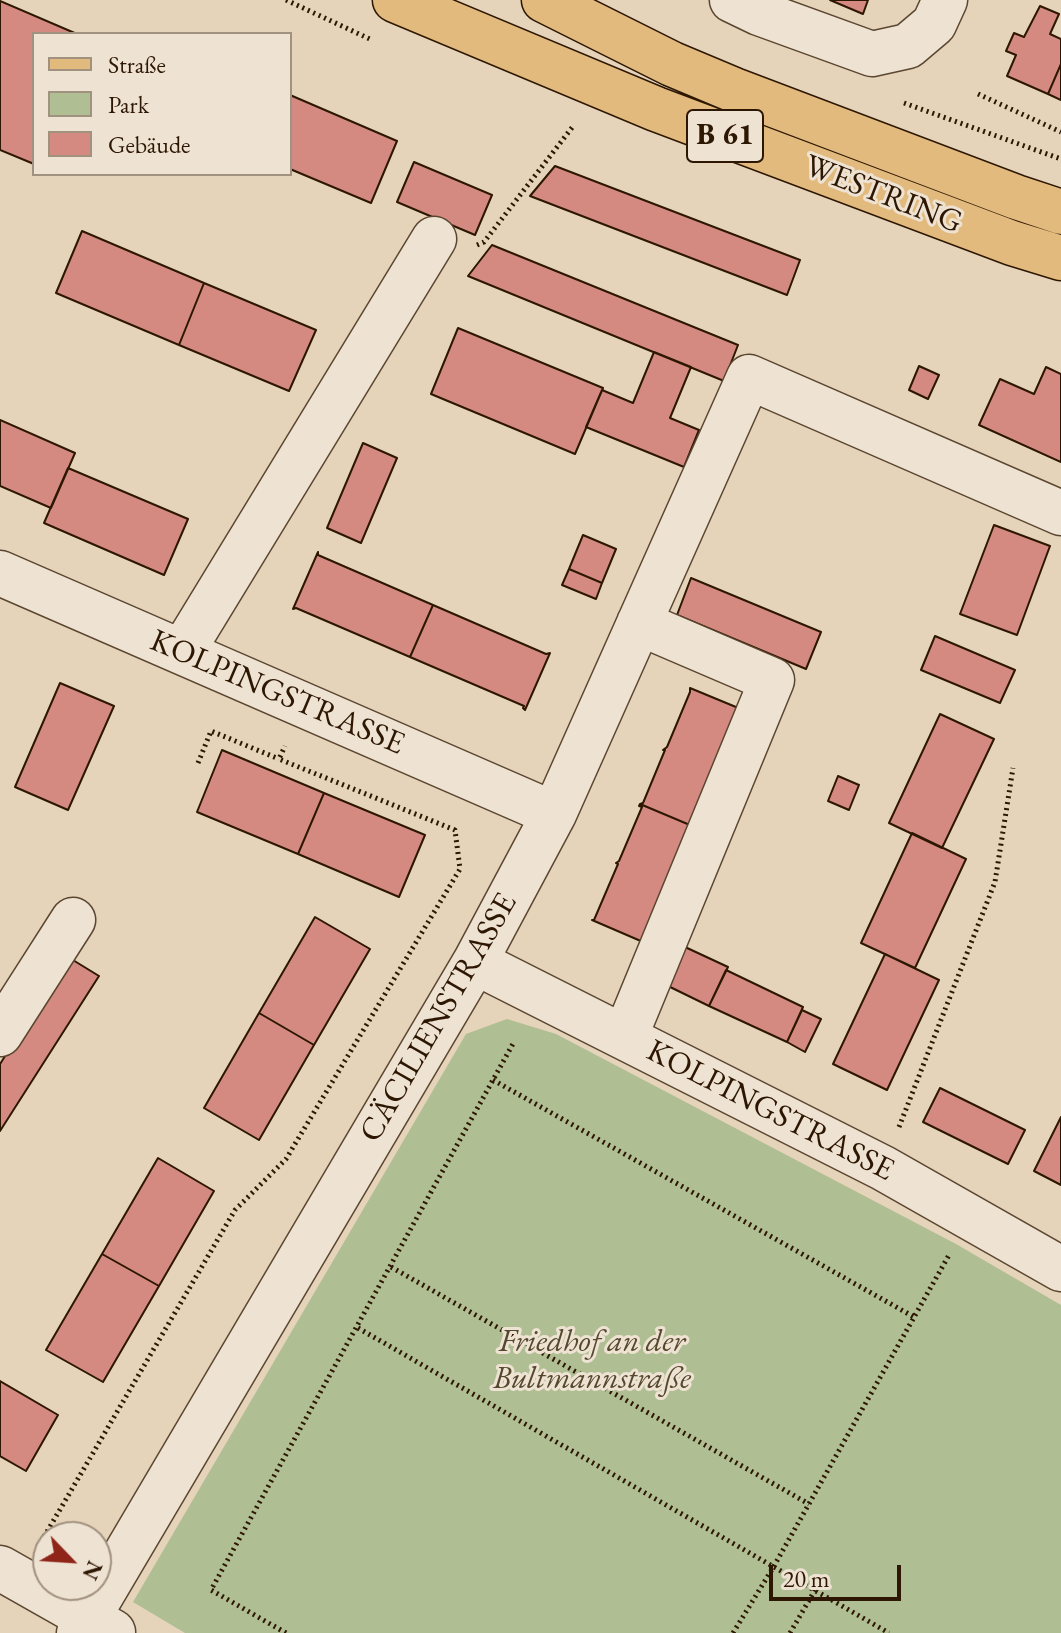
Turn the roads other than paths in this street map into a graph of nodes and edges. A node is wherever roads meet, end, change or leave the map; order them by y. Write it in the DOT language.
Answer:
graph roads {
  1 [pos="395,0"];
  2 [pos="544,0"];
  3 [pos="732,0"];
  4 [pos="945,0"];
  5 [pos="1061,212"];
  6 [pos="434,239"];
  7 [pos="1061,258"];
  8 [pos="1061,513"];
  9 [pos="0,573"];
  10 [pos="639,623"];
  11 [pos="182,652"];
  12 [pos="554,814"];
  13 [pos="73,920"];
  14 [pos="475,962"];
  15 [pos="0,1034"];
  16 [pos="625,1037"];
  17 [pos="1061,1269"];
  18 [pos="10,1574"];
  19 [pos="94,1628"];
  1 -- 7 [label="main road, WESTRING / B 61"];
  2 -- 5 [label="main road, WESTRING / B 61"];
  3 -- 4 [label="street"];
  6 -- 11 [label="street"];
  8 -- 10 [label="street, CÄCILIENSTRASSE"];
  9 -- 11 [label="street, KOLPINGSTRASSE"];
  10 -- 12 [label="street, CÄCILIENSTRASSE"];
  10 -- 16 [label="street"];
  11 -- 12 [label="street, KOLPINGSTRASSE"];
  12 -- 14 [label="street, CÄCILIENSTRASSE"];
  13 -- 15 [label="street"];
  14 -- 16 [label="street, KOLPINGSTRASSE"];
  14 -- 19 [label="street, CÄCILIENSTRASSE"];
  16 -- 17 [label="street, KOLPINGSTRASSE"];
  18 -- 19 [label="street"];
}
